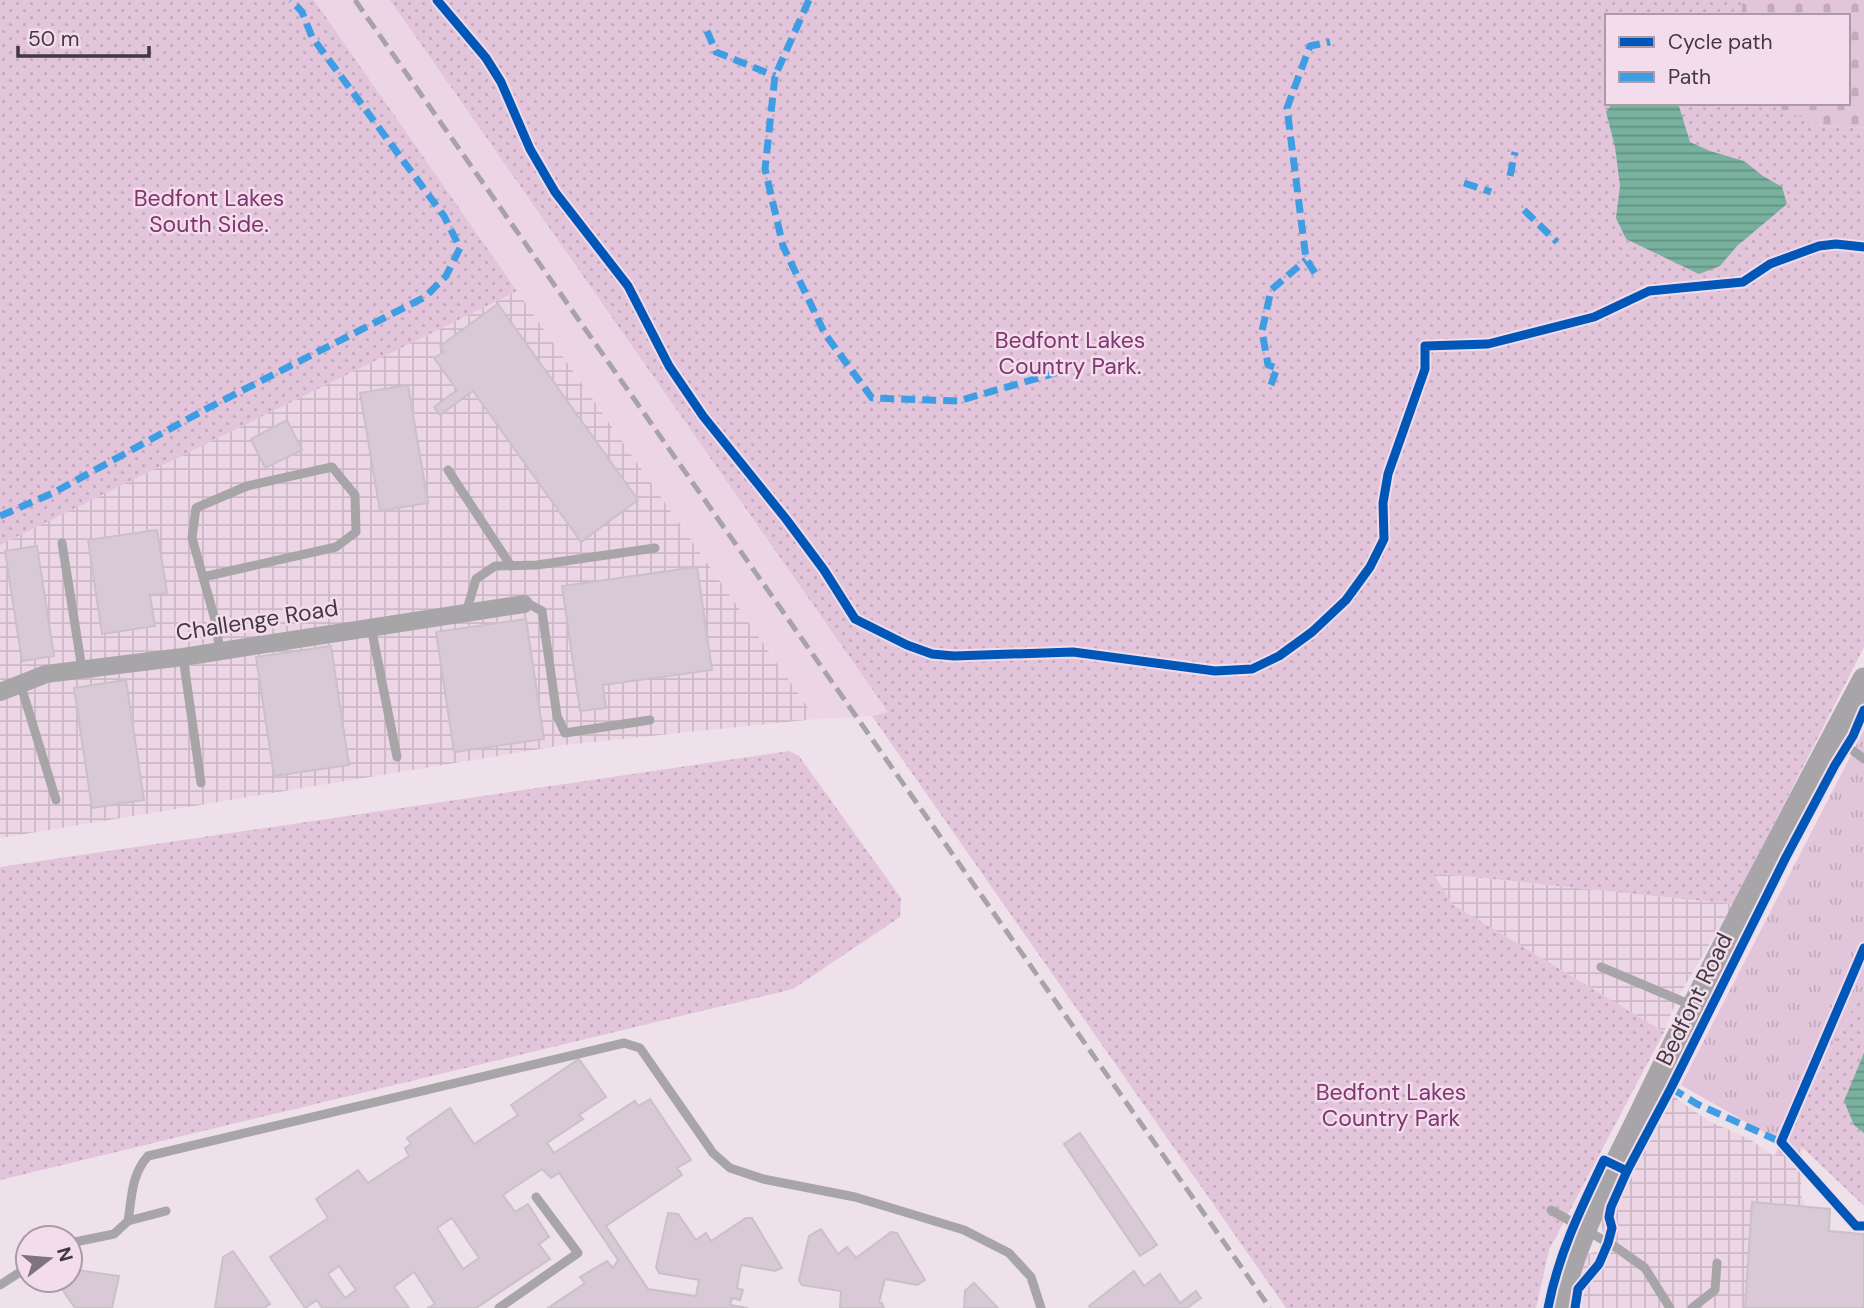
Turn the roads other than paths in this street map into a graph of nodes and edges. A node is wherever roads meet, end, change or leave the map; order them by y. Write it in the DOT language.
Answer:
graph roads {
  1 [pos="448,470"];
  2 [pos="62,543"];
  3 [pos="655,548"];
  4 [pos="511,566"];
  5 [pos="203,577"];
  6 [pos="524,604"];
  7 [pos="466,613"];
  8 [pos="371,627"];
  9 [pos="220,650"];
  10 [pos="183,657"];
  11 [pos="82,669"];
  12 [pos="1864,678"];
  13 [pos="20,682"];
  14 [pos="0,691"];
  15 [pos="650,720"];
  16 [pos="1834,736"];
  17 [pos="397,757"];
  18 [pos="1864,759"];
  19 [pos="201,783"];
  20 [pos="56,800"];
  21 [pos="1601,967"];
  22 [pos="1693,1005"];
  23 [pos="536,1198"];
  24 [pos="1551,1210"];
  25 [pos="166,1211"];
  26 [pos="128,1221"];
  27 [pos="1586,1231"];
  28 [pos="84,1240"];
  29 [pos="1717,1263"];
  30 [pos="499,1308"];
  31 [pos="1041,1308"];
  32 [pos="1560,1308"];
  33 [pos="1670,1308"];
  34 [pos="1692,1308"];
  1 -- 4 [label="lane"];
  2 -- 11 [label="lane"];
  3 -- 4 [label="lane"];
  4 -- 7 [label="lane"];
  5 -- 5 [label="lane"];
  5 -- 9 [label="lane"];
  6 -- 7 [label="street, Challenge Road"];
  6 -- 15 [label="lane"];
  7 -- 8 [label="street, Challenge Road"];
  8 -- 9 [label="street, Challenge Road"];
  8 -- 17 [label="lane"];
  9 -- 10 [label="street, Challenge Road"];
  10 -- 11 [label="street, Challenge Road"];
  10 -- 19 [label="lane"];
  11 -- 13 [label="street, Challenge Road"];
  12 -- 16 [label="street, Bedfont Road"];
  13 -- 14 [label="street, Challenge Road"];
  13 -- 20 [label="lane"];
  16 -- 18 [label="lane"];
  16 -- 22 [label="street, Bedfont Road"];
  21 -- 22 [label="lane"];
  22 -- 27 [label="street, Bedfont Road"];
  23 -- 30 [label="lane"];
  24 -- 27 [label="lane"];
  25 -- 26 [label="lane"];
  26 -- 28 [label="lane"];
  26 -- 31 [label="lane"];
  27 -- 32 [label="street, Bedfont Road"];
  27 -- 33 [label="lane"];
  29 -- 34 [label="lane"];
}
